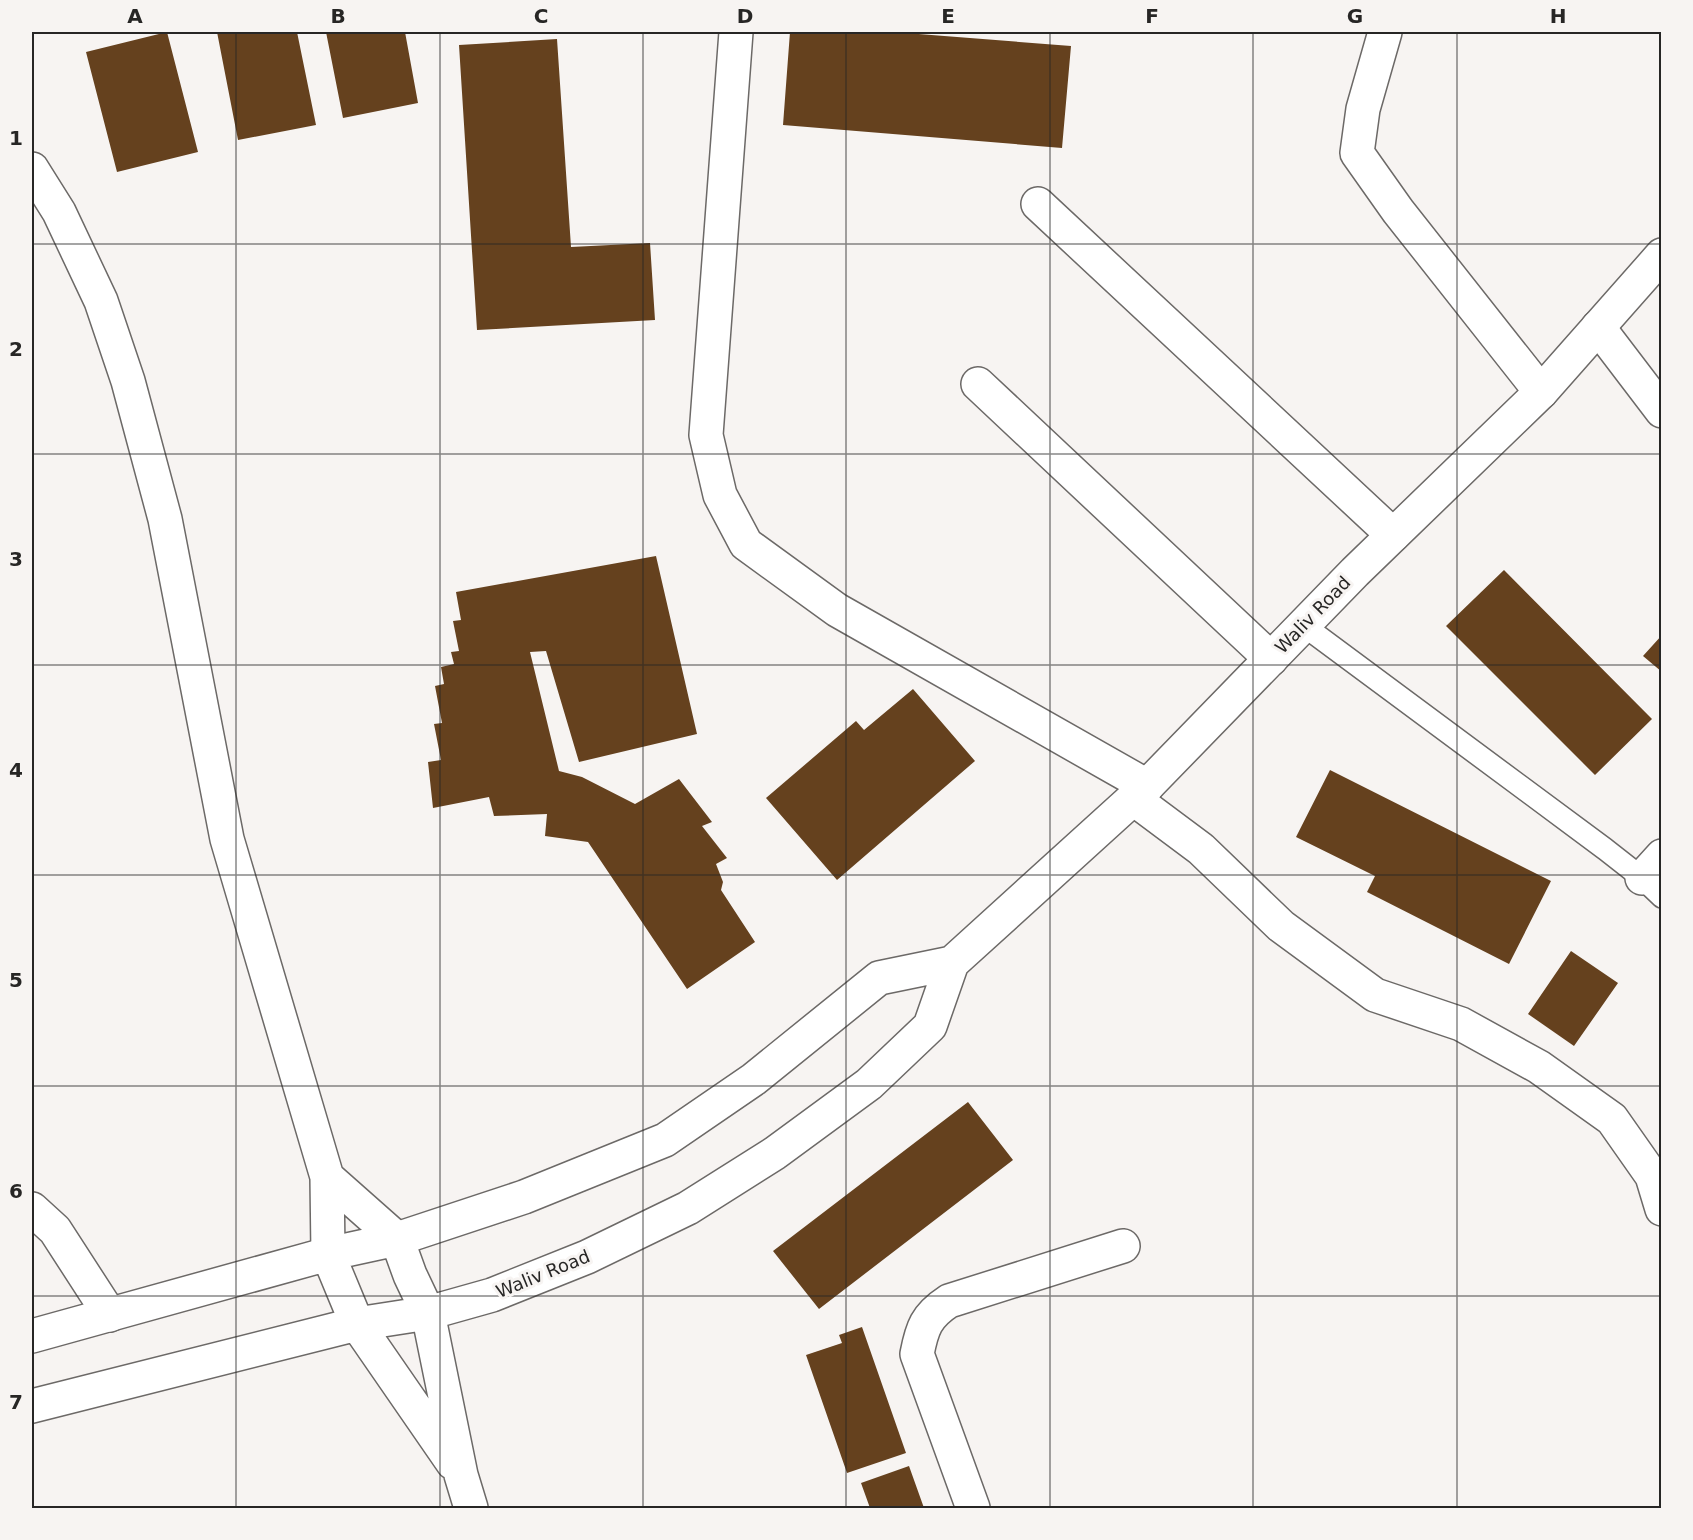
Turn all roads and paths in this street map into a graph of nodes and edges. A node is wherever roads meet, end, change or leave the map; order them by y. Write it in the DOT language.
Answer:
graph roads {
  1 [pos="736,32"];
  2 [pos="1385,32"];
  3 [pos="32,169"];
  4 [pos="1038,204"];
  5 [pos="1662,255"];
  6 [pos="1598,327"];
  7 [pos="978,384"];
  8 [pos="1541,392"];
  9 [pos="1662,411"];
  10 [pos="1393,535"];
  11 [pos="1303,625"];
  12 [pos="1271,659"];
  13 [pos="1140,792"];
  14 [pos="1655,877"];
  15 [pos="952,963"];
  16 [pos="327,1177"];
  17 [pos="32,1209"];
  18 [pos="1662,1209"];
  19 [pos="397,1239"];
  20 [pos="1123,1246"];
  21 [pos="328,1254"];
  22 [pos="428,1313"];
  23 [pos="110,1315"];
  24 [pos="357,1324"];
  25 [pos="32,1336"];
  26 [pos="32,1406"];
  27 [pos="461,1475"];
  28 [pos="471,1509"];
  29 [pos="973,1509"];
  1 -- 13 [label="street"];
  2 -- 8 [label="street"];
  3 -- 16 [label="street"];
  4 -- 10 [label="street"];
  5 -- 6 [label="street, Waliv Road"];
  6 -- 8 [label="street, Waliv Road"];
  6 -- 9 [label="street"];
  7 -- 12 [label="street"];
  8 -- 10 [label="street, Waliv Road"];
  10 -- 11 [label="street, Waliv Road"];
  11 -- 12 [label="street, Waliv Road"];
  11 -- 14 [label="lane"];
  12 -- 13 [label="street, Waliv Road"];
  13 -- 15 [label="street, Waliv Road"];
  13 -- 18 [label="street"];
  15 -- 19 [label="street"];
  15 -- 22 [label="street, Waliv Road"];
  16 -- 19 [label="street"];
  16 -- 21 [label="street"];
  17 -- 23 [label="street"];
  19 -- 21 [label="street"];
  19 -- 22 [label="street"];
  20 -- 29 [label="street"];
  21 -- 23 [label="street"];
  21 -- 24 [label="street"];
  22 -- 24 [label="street, Waliv Road"];
  22 -- 27 [label="street"];
  23 -- 25 [label="street"];
  24 -- 26 [label="street, Waliv Road"];
  24 -- 27 [label="street"];
  27 -- 28 [label="street"];
}
